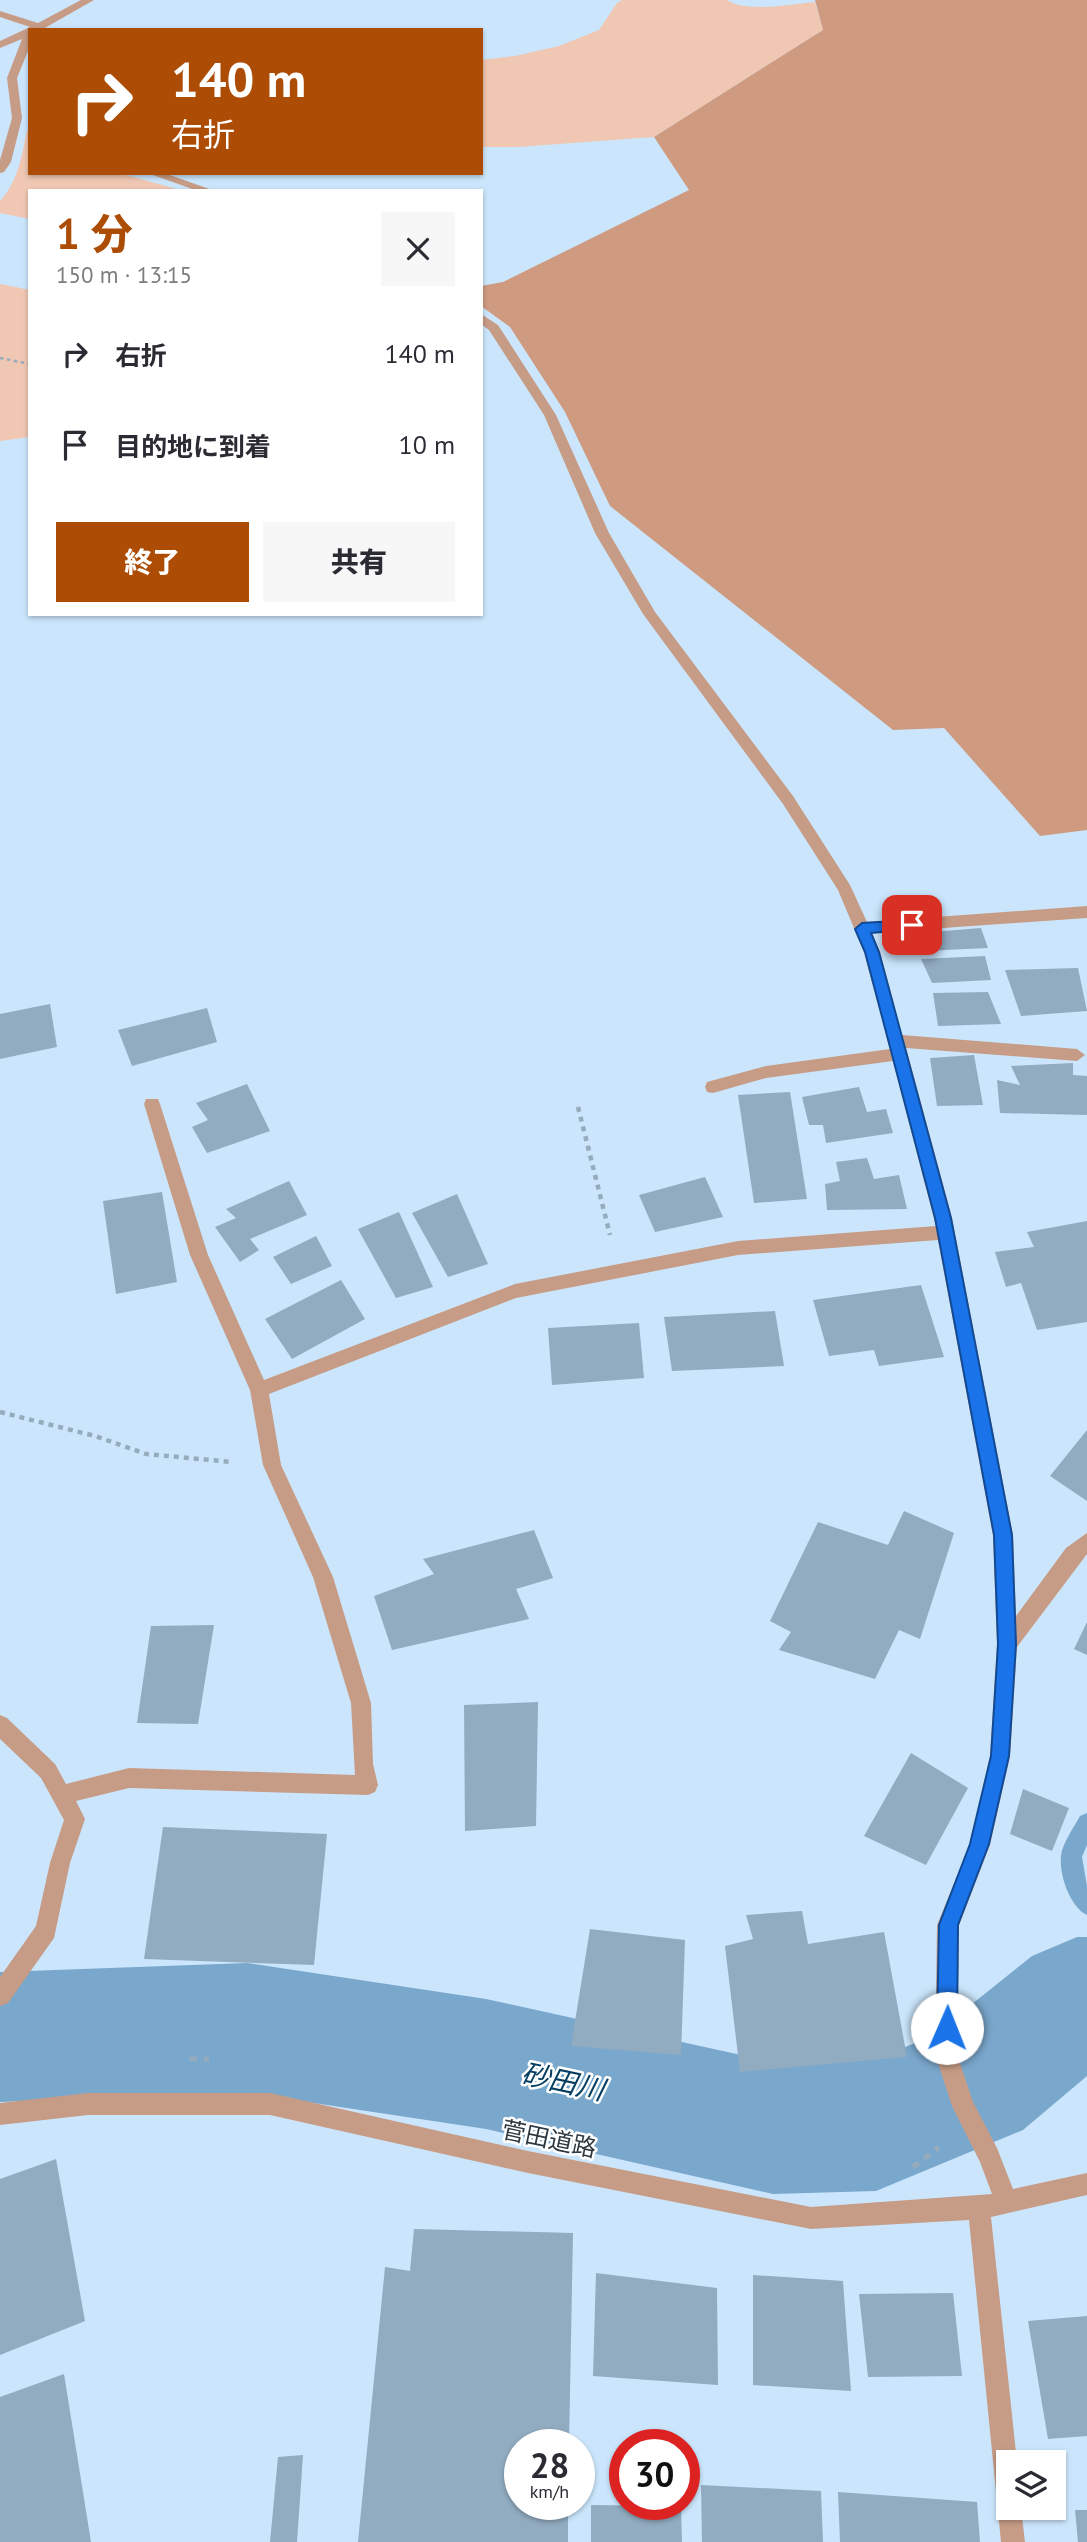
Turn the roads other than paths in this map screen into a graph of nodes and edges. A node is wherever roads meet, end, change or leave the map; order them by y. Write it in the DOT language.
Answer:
graph roads {
  1 [pos="89,0"];
  2 [pos="0,14"];
  3 [pos="28,28"];
  4 [pos="36,28"];
  5 [pos="28,32"];
  6 [pos="28,40"];
  7 [pos="0,46"];
  8 [pos="17,118"];
  9 [pos="28,122"];
  10 [pos="0,170"];
  11 [pos="158,175"];
  12 [pos="204,189"];
  13 [pos="483,320"];
  14 [pos="1087,912"];
  15 [pos="862,929"];
  16 [pos="897,1047"];
  17 [pos="1077,1055"];
  18 [pos="713,1087"];
  19 [pos="152,1104"];
  20 [pos="945,1232"];
  21 [pos="258,1390"];
  22 [pos="1087,1542"];
  23 [pos="1007,1644"];
  24 [pos="0,1724"];
  25 [pos="62,1795"];
  26 [pos="0,1995"];
  27 [pos="0,2114"];
  28 [pos="1087,2184"];
  29 [pos="1006,2201"];
  30 [pos="979,2208"];
  31 [pos="1003,2450"];
  32 [pos="1010,2520"];
  33 [pos="1013,2542"];
  1 -- 4 [label="street"];
  2 -- 3 [label="street"];
  5 -- 7 [label="street"];
  6 -- 8 [label="street"];
  8 -- 9 [label="street"];
  8 -- 10 [label="street"];
  11 -- 12 [label="street"];
  13 -- 15 [label="street"];
  14 -- 15 [label="street"];
  15 -- 16 [label="street"];
  16 -- 17 [label="street"];
  16 -- 18 [label="street"];
  16 -- 20 [label="street"];
  19 -- 21 [label="street"];
  20 -- 21 [label="street"];
  20 -- 23 [label="street"];
  21 -- 25 [label="street"];
  22 -- 23 [label="street"];
  23 -- 29 [label="street"];
  24 -- 25 [label="street"];
  25 -- 26 [label="street"];
  27 -- 30 [label="street, 菅田道路"];
  28 -- 29 [label="street, 菅田道路"];
  29 -- 30 [label="street, 菅田道路"];
  30 -- 31 [label="street"];
  32 -- 33 [label="street"];
}
